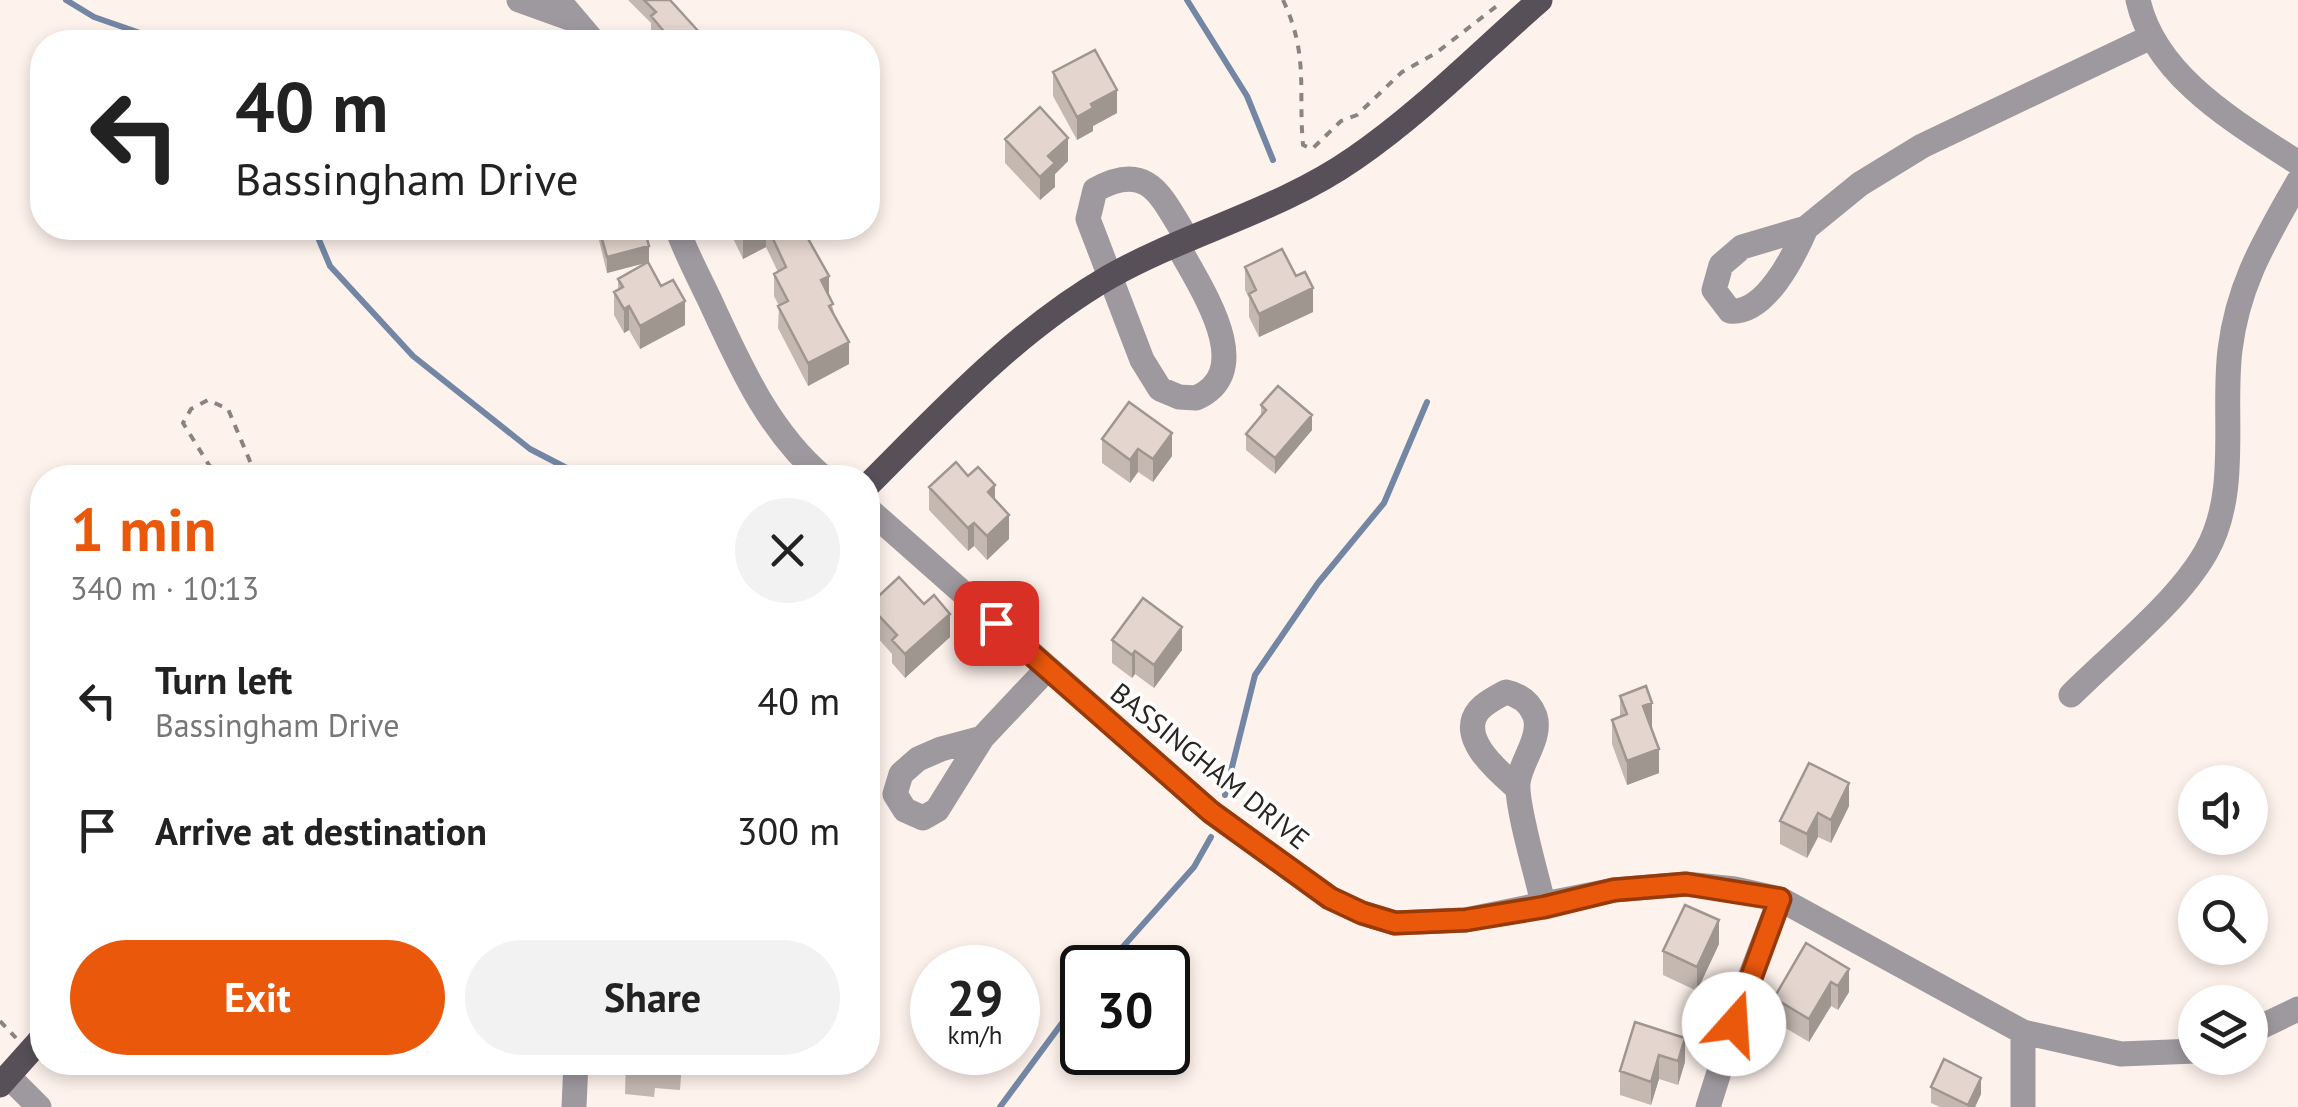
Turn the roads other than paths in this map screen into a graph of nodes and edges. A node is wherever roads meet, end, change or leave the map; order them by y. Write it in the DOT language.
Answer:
graph roads {
  1 [pos="519,0"];
  2 [pos="1540,0"];
  3 [pos="2138,0"];
  4 [pos="566,10"];
  5 [pos="584,30"];
  6 [pos="2151,37"];
  7 [pos="2298,163"];
  8 [pos="2298,182"];
  9 [pos="1806,228"];
  10 [pos="682,240"];
  11 [pos="1183,242"];
  12 [pos="1108,278"];
  13 [pos="809,465"];
  14 [pos="880,473"];
  15 [pos="880,520"];
  16 [pos="1048,668"];
  17 [pos="2071,696"];
  18 [pos="982,738"];
  19 [pos="1518,788"];
  20 [pos="1780,899"];
  21 [pos="1544,907"];
  22 [pos="2298,1009"];
  23 [pos="2268,1023"];
  24 [pos="2023,1032"];
  25 [pos="30,1051"];
  26 [pos="2178,1052"];
  27 [pos="575,1075"];
  28 [pos="4,1080"];
  29 [pos="39,1107"];
  30 [pos="574,1107"];
  31 [pos="1708,1107"];
  32 [pos="2024,1107"];
  1 -- 4 [label="street"];
  2 -- 11 [label="main road"];
  3 -- 6 [label="street"];
  4 -- 5 [label="street"];
  6 -- 7 [label="street"];
  6 -- 9 [label="street"];
  8 -- 17 [label="street"];
  10 -- 13 [label="street"];
  11 -- 12 [label="main road"];
  11 -- 12 [label="street"];
  11 -- 12 [label="street"];
  12 -- 14 [label="main road"];
  15 -- 16 [label="street, BASSINGHAM DRIVE"];
  16 -- 18 [label="street"];
  16 -- 21 [label="street, BASSINGHAM DRIVE"];
  19 -- 21 [label="street"];
  20 -- 21 [label="street, BASSINGHAM DRIVE"];
  20 -- 24 [label="street, BASSINGHAM DRIVE"];
  20 -- 31 [label="street"];
  22 -- 23 [label="street"];
  24 -- 26 [label="street, BASSINGHAM DRIVE"];
  24 -- 32 [label="street"];
  25 -- 28 [label="main road"];
  27 -- 30 [label="street"];
  28 -- 29 [label="street"];
}
